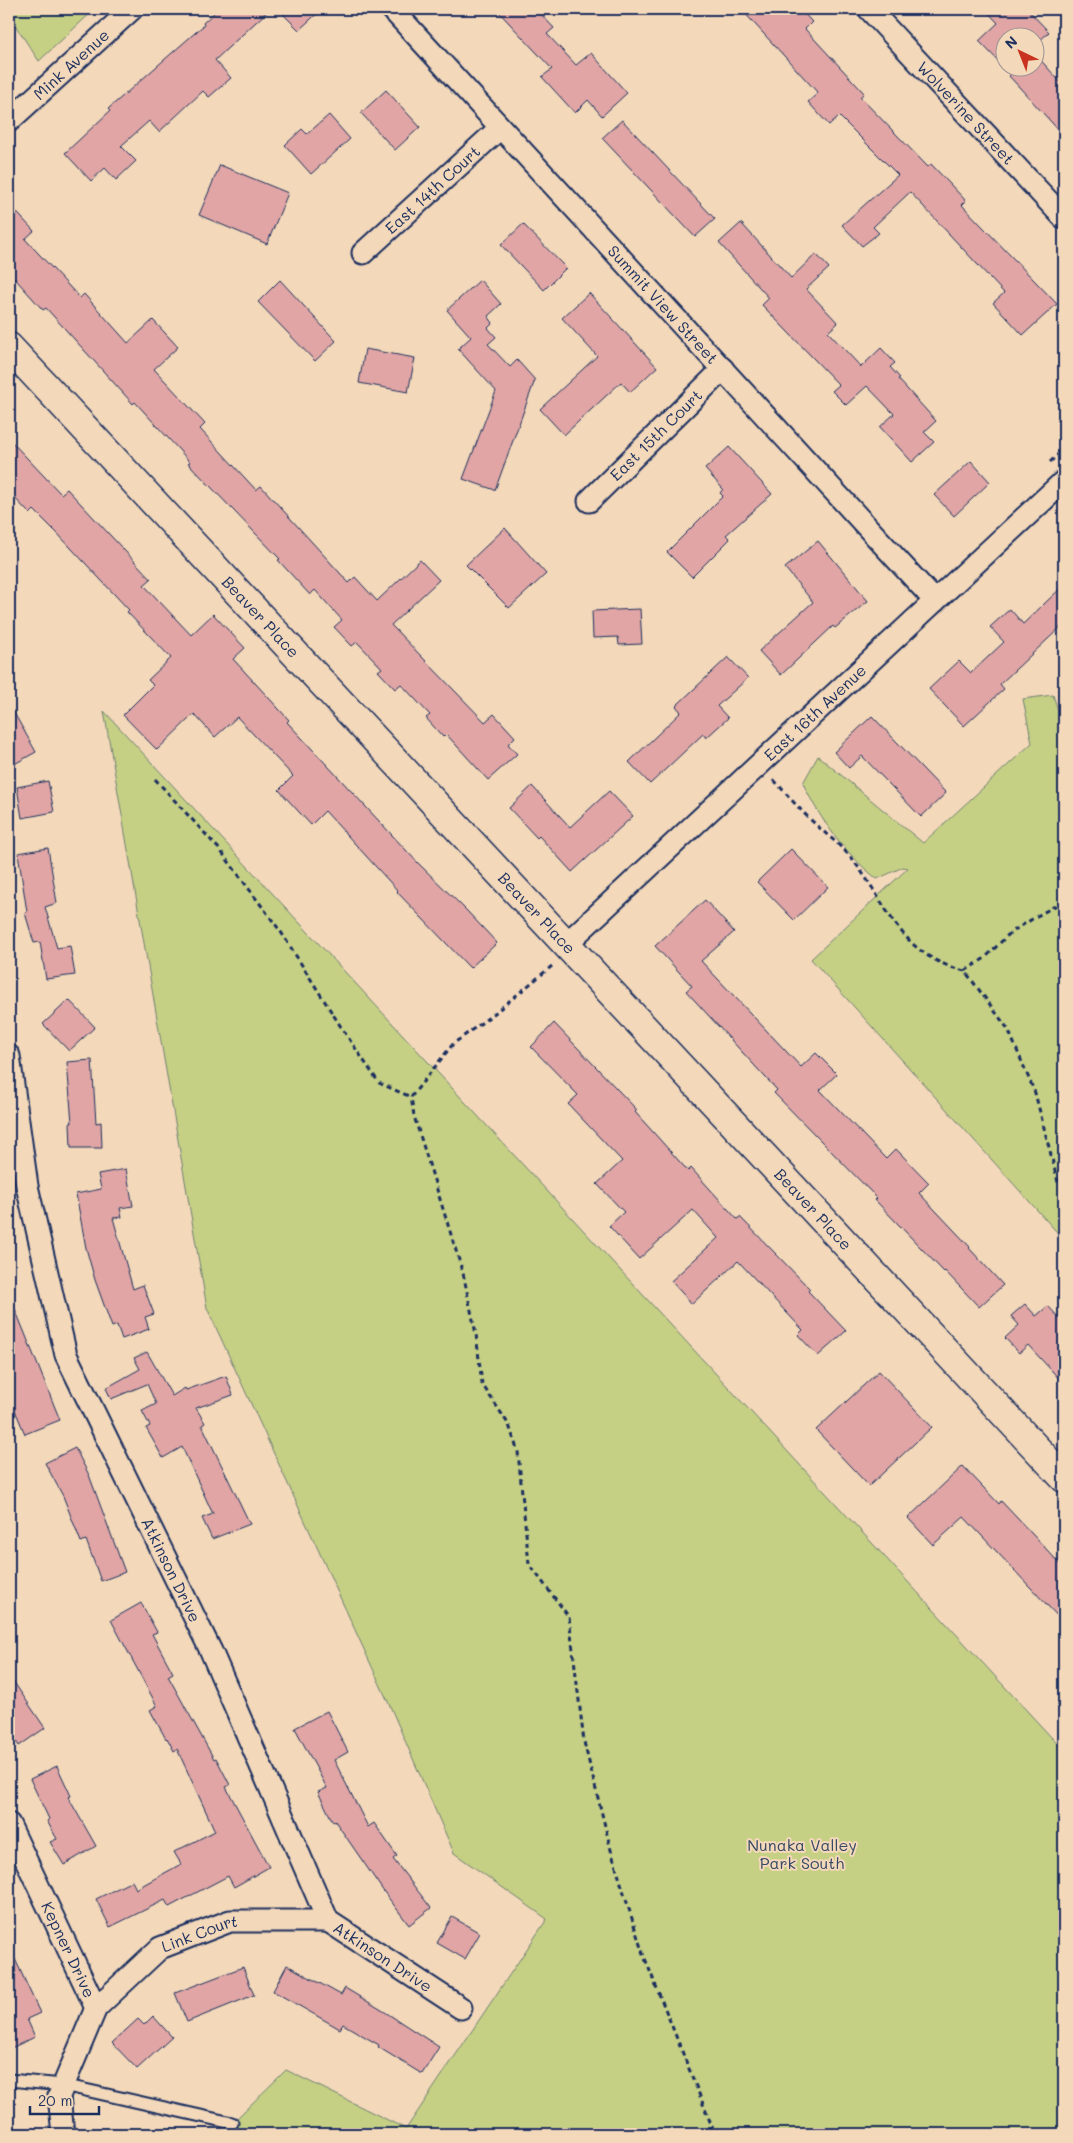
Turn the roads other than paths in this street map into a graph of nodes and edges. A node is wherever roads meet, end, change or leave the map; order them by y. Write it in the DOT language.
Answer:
graph roads {
  1 [pos="132,9"];
  2 [pos="392,9"];
  3 [pos="869,9"];
  4 [pos="9,121"];
  5 [pos="500,128"];
  6 [pos="1064,218"];
  7 [pos="363,253"];
  8 [pos="9,347"];
  9 [pos="723,369"];
  10 [pos="1064,481"];
  11 [pos="589,501"];
  12 [pos="935,601"];
  13 [pos="566,944"];
  14 [pos="9,1056"];
  15 [pos="1064,1478"];
  16 [pos="9,1824"];
  17 [pos="328,1920"];
  18 [pos="96,2008"];
  19 [pos="461,2008"];
  20 [pos="9,2080"];
  21 [pos="63,2085"];
  22 [pos="232,2123"];
  23 [pos="63,2134"];
  1 -- 4 [label="street, Mink Avenue"];
  2 -- 5 [label="street, Summit View Street"];
  3 -- 6 [label="street, Wolverine Street"];
  5 -- 7 [label="street, East 14th Court"];
  5 -- 9 [label="street, Summit View Street"];
  8 -- 13 [label="street, Beaver Place"];
  9 -- 11 [label="street, East 15th Court"];
  9 -- 12 [label="street, Summit View Street"];
  10 -- 12 [label="street, East 16th Avenue"];
  12 -- 13 [label="street, East 16th Avenue"];
  13 -- 15 [label="street, Beaver Place"];
  14 -- 17 [label="street, Atkinson Drive"];
  16 -- 18 [label="street, Kepner Drive"];
  17 -- 18 [label="street, Link Court"];
  17 -- 19 [label="street, Atkinson Drive"];
  18 -- 21 [label="street, Kepner Drive"];
  20 -- 21 [label="lane"];
  21 -- 22 [label="lane"];
  21 -- 23 [label="street, Kepner Drive"];
}
